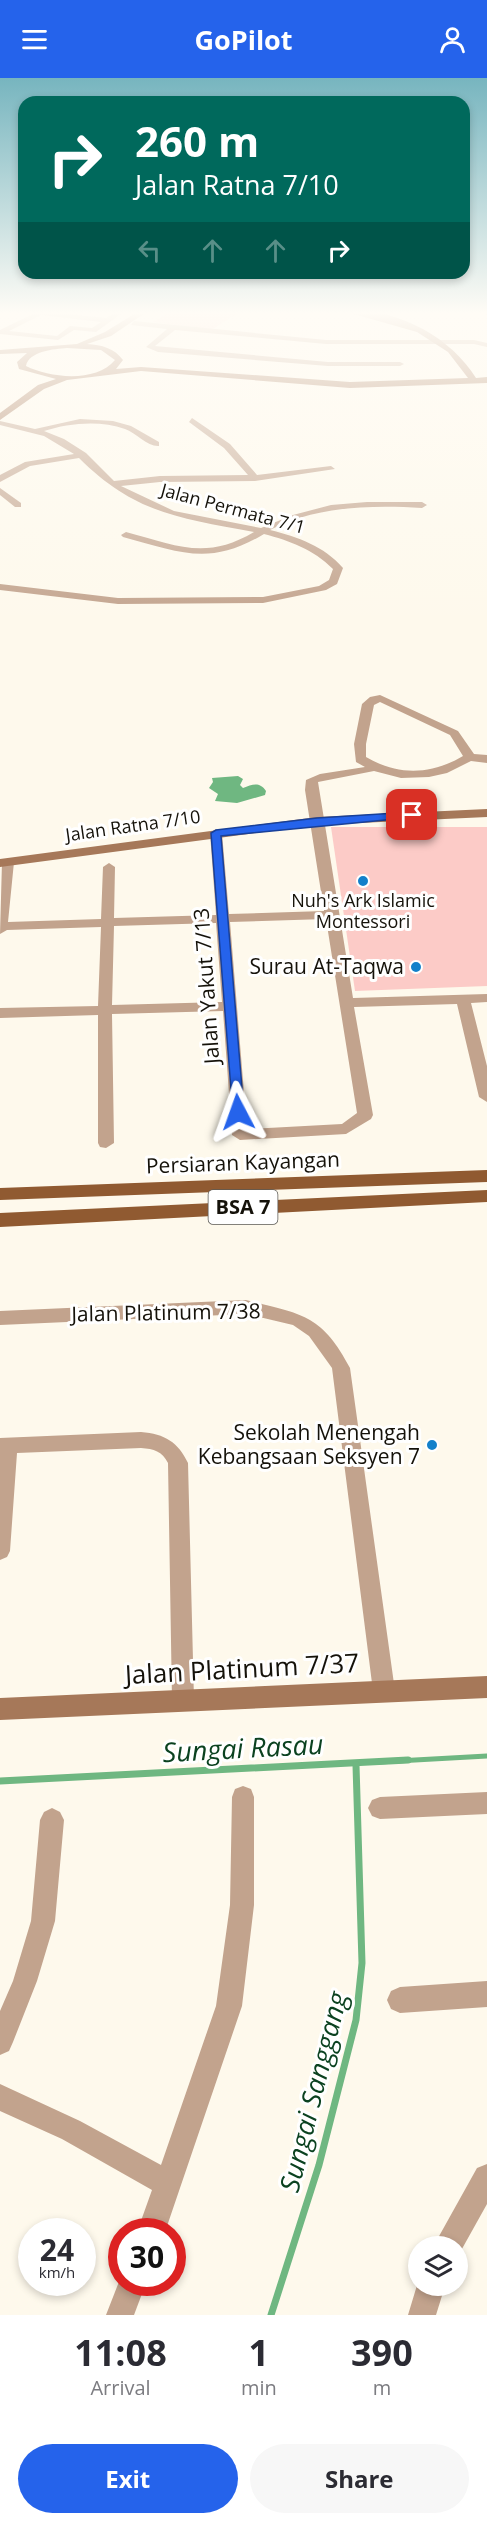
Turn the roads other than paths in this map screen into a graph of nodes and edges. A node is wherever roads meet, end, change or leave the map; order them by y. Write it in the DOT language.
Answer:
graph roads {
  1 [pos="2,419"];
  2 [pos="192,420"];
  3 [pos="32,432"];
  4 [pos="156,444"];
  5 [pos="83,455"];
  6 [pos="331,469"];
  7 [pos="255,478"];
  8 [pos="0,479"];
  9 [pos="114,484"];
  10 [pos="0,491"];
  11 [pos="18,505"];
  12 [pos="422,505"];
  13 [pos="258,532"];
  14 [pos="126,535"];
  15 [pos="0,587"];
  16 [pos="469,757"];
  17 [pos="487,759"];
  18 [pos="372,768"];
  19 [pos="487,813"];
  20 [pos="317,821"];
  21 [pos="216,833"];
  22 [pos="4,862"];
  23 [pos="109,867"];
  24 [pos="332,915"];
  25 [pos="222,918"];
  26 [pos="107,922"];
  27 [pos="0,928"];
  28 [pos="487,998"];
  29 [pos="463,999"];
  30 [pos="346,1003"];
  31 [pos="229,1006"];
  32 [pos="105,1010"];
  33 [pos="0,1013"];
  34 [pos="487,1097"];
  35 [pos="106,1143"];
  36 [pos="487,1176"];
  37 [pos="0,1194"];
  38 [pos="487,1196"];
  39 [pos="0,1220"];
  40 [pos="0,1318"];
  41 [pos="4,1446"];
  42 [pos="0,1551"];
  43 [pos="487,1687"];
  44 [pos="384,1691"];
  45 [pos="183,1700"];
  46 [pos="0,1708"];
  47 [pos="243,1797"];
  48 [pos="487,1803"];
  49 [pos="380,1808"];
  50 [pos="52,1820"];
  51 [pos="487,1995"];
  52 [pos="400,2000"];
  53 [pos="0,2042"];
  54 [pos="0,2097"];
  55 [pos="487,2178"];
  56 [pos="169,2185"];
  57 [pos="157,2218"];
  58 [pos="453,2236"];
  59 [pos="127,2296"];
  60 [pos="427,2296"];
  61 [pos="120,2315"];
  62 [pos="422,2315"];
  1 -- 3 [label="street, Jalan Permata 7/1"];
  2 -- 7 [label="street"];
  3 -- 4 [label="street"];
  3 -- 5 [label="street, Jalan Permata 7/1"];
  5 -- 8 [label="street"];
  5 -- 9 [label="street, Jalan Permata 7/1"];
  6 -- 7 [label="street"];
  7 -- 9 [label="street"];
  9 -- 13 [label="street, Jalan Permata 7/1"];
  10 -- 11 [label="street"];
  12 -- 13 [label="street"];
  13 -- 14 [label="street"];
  13 -- 15 [label="street, Jalan Permata 7/1"];
  16 -- 17 [label="street"];
  16 -- 18 [label="street"];
  16 -- 18 [label="street"];
  18 -- 20 [label="street"];
  19 -- 20 [label="main road, Jalan Ratna 7/10"];
  20 -- 21 [label="main road, Jalan Ratna 7/10"];
  20 -- 24 [label="street"];
  21 -- 22 [label="main road, Jalan Ratna 7/10"];
  21 -- 25 [label="street, Jalan Yakut 7/13"];
  22 -- 27 [label="street"];
  23 -- 26 [label="street"];
  24 -- 25 [label="street"];
  24 -- 30 [label="street"];
  25 -- 26 [label="street"];
  25 -- 31 [label="street, Jalan Yakut 7/13"];
  26 -- 27 [label="street"];
  26 -- 32 [label="street"];
  28 -- 29 [label="street"];
  29 -- 30 [label="street"];
  29 -- 34 [label="street"];
  30 -- 31 [label="street, Jalan Yakut 7/13"];
  31 -- 32 [label="street"];
  32 -- 33 [label="street"];
  32 -- 35 [label="street"];
  36 -- 37 [label="main road, Persiaran Kayangan / BSA 7"];
  38 -- 39 [label="main road, Persiaran Kayangan / BSA 7"];
  40 -- 44 [label="street, Jalan Platinum 7/38"];
  41 -- 42 [label="street"];
  41 -- 45 [label="street"];
  43 -- 44 [label="main road, Jalan Platinum 7/37"];
  44 -- 45 [label="main road, Jalan Platinum 7/37"];
  45 -- 46 [label="main road, Jalan Platinum 7/37"];
  47 -- 56 [label="street"];
  48 -- 49 [label="street"];
  50 -- 53 [label="street"];
  51 -- 52 [label="street"];
  54 -- 56 [label="street"];
  55 -- 58 [label="street"];
  56 -- 57 [label="street"];
  59 -- 61 [label="street"];
  60 -- 62 [label="street"];
}
